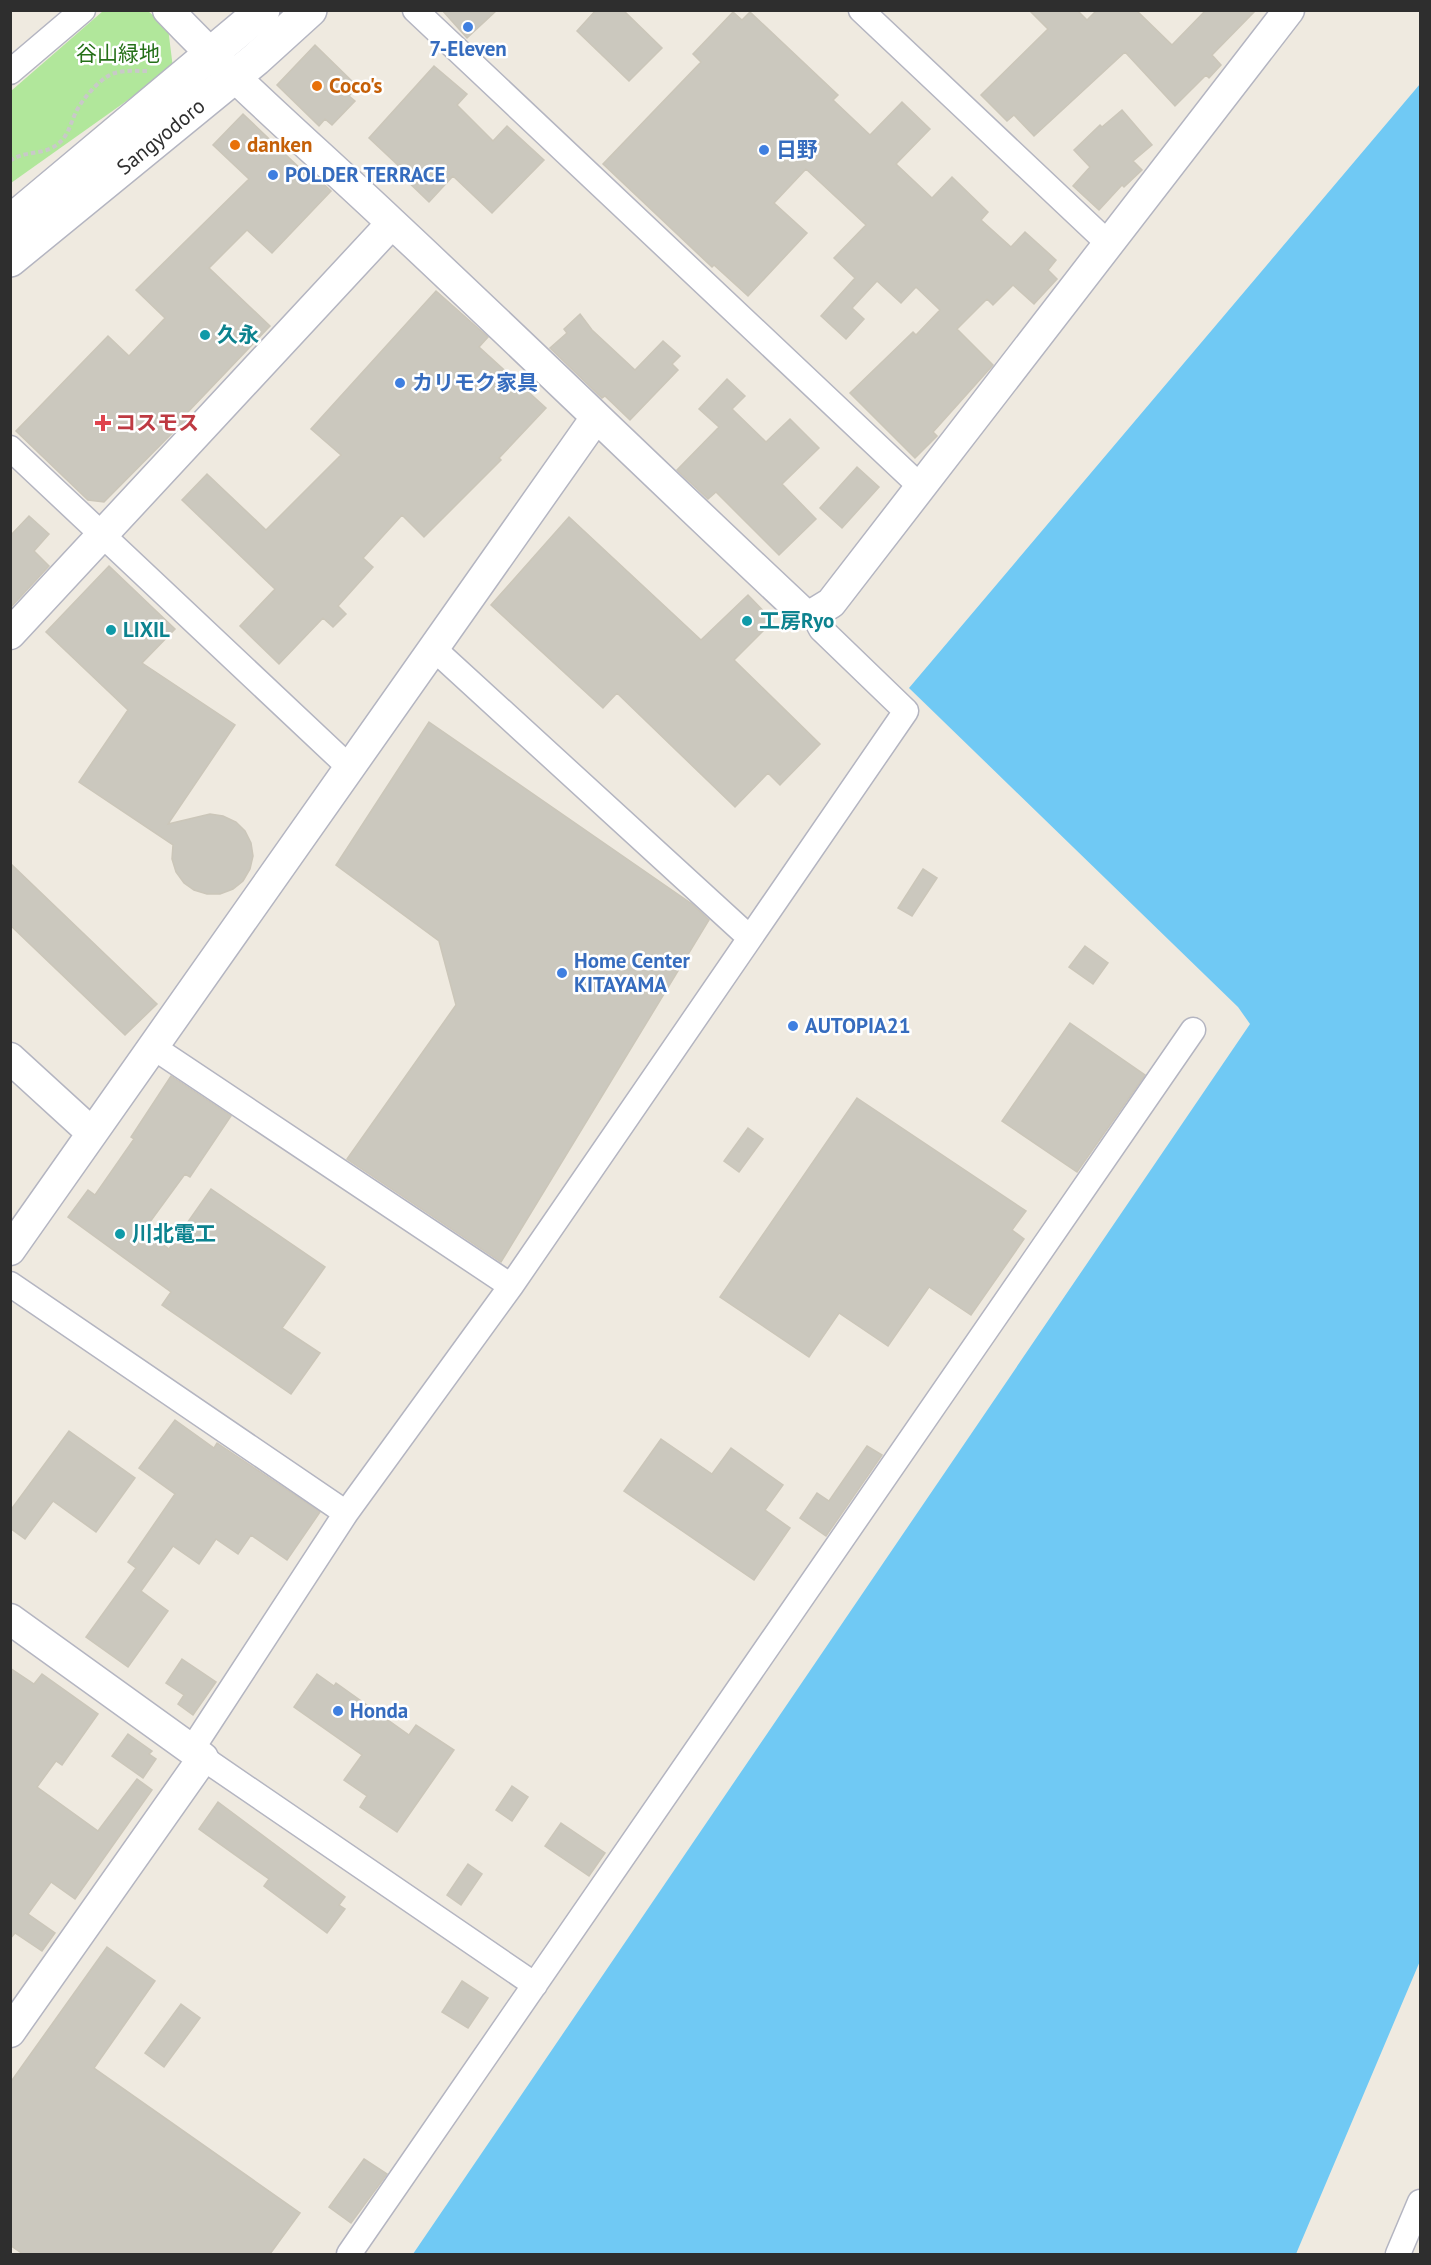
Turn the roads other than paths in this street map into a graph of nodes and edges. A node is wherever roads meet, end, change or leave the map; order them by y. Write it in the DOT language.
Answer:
graph roads {
  1 [pos="83,10"];
  2 [pos="168,10"];
  3 [pos="263,10"];
  4 [pos="310,10"];
  5 [pos="415,10"];
  6 [pos="861,10"];
  7 [pos="1288,10"];
  8 [pos="222,66"];
  9 [pos="10,72"];
  10 [pos="10,222"];
  11 [pos="392,223"];
  12 [pos="1109,244"];
  13 [pos="10,260"];
  14 [pos="595,419"];
  15 [pos="10,448"];
  16 [pos="921,487"];
  17 [pos="103,536"];
  18 [pos="813,614"];
  19 [pos="10,634"];
  20 [pos="433,648"];
  21 [pos="349,766"];
  22 [pos="750,938"];
  23 [pos="1193,1030"];
  24 [pos="153,1047"];
  25 [pos="10,1058"];
  26 [pos="93,1133"];
  27 [pos="10,1250"];
  28 [pos="10,1284"];
  29 [pos="511,1286"];
  30 [pos="346,1513"];
  31 [pos="10,1619"];
  32 [pos="198,1754"];
  33 [pos="535,1985"];
  34 [pos="10,2032"];
  35 [pos="1420,2202"];
  36 [pos="349,2254"];
  37 [pos="1398,2254"];
  1 -- 9 [label="street"];
  2 -- 8 [label="street"];
  3 -- 8 [label="main road, Sangyodoro"];
  4 -- 8 [label="main road, Sangyodoro"];
  5 -- 16 [label="street"];
  6 -- 12 [label="street"];
  7 -- 12 [label="street"];
  8 -- 10 [label="main road, Sangyodoro"];
  8 -- 11 [label="street"];
  8 -- 13 [label="main road, Sangyodoro"];
  11 -- 14 [label="street"];
  11 -- 17 [label="street"];
  12 -- 16 [label="street"];
  14 -- 18 [label="street"];
  14 -- 20 [label="street"];
  15 -- 17 [label="street"];
  16 -- 18 [label="street"];
  17 -- 19 [label="street"];
  17 -- 21 [label="street"];
  18 -- 22 [label="street"];
  20 -- 21 [label="street"];
  20 -- 22 [label="street"];
  21 -- 24 [label="street"];
  22 -- 29 [label="street"];
  23 -- 33 [label="street"];
  24 -- 26 [label="street"];
  24 -- 29 [label="street"];
  25 -- 26 [label="street"];
  26 -- 27 [label="street"];
  28 -- 30 [label="street"];
  29 -- 30 [label="street"];
  30 -- 32 [label="street"];
  31 -- 32 [label="street"];
  32 -- 33 [label="street"];
  32 -- 34 [label="street"];
  33 -- 36 [label="street"];
  35 -- 37 [label="street"];
}
